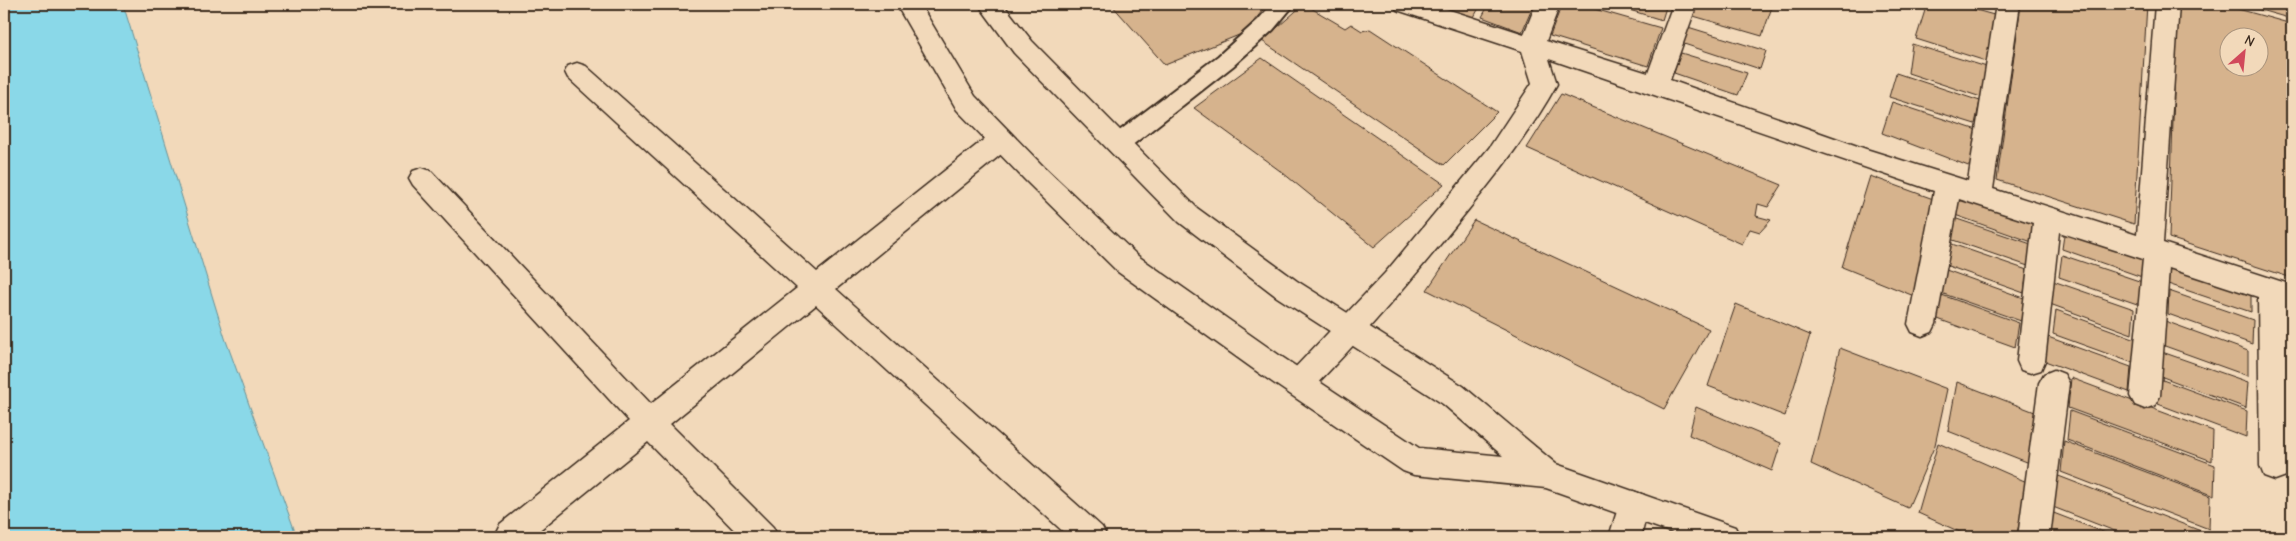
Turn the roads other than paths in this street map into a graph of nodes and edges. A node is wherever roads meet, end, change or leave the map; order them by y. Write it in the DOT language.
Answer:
graph roads {
  1 [pos="908,4"];
  2 [pos="990,4"];
  3 [pos="1282,4"];
  4 [pos="1548,4"];
  5 [pos="1685,4"];
  6 [pos="2008,4"];
  7 [pos="2167,4"];
  8 [pos="1412,5"];
  9 [pos="1532,45"];
  10 [pos="577,72"];
  11 [pos="1656,85"];
  12 [pos="1001,140"];
  13 [pos="1118,144"];
  14 [pos="422,178"];
  15 [pos="1948,185"];
  16 [pos="1979,195"];
  17 [pos="2047,217"];
  18 [pos="2153,251"];
  19 [pos="816,289"];
  20 [pos="2282,293"];
  21 [pos="1922,324"];
  22 [pos="1352,329"];
  23 [pos="2030,361"];
  24 [pos="1299,383"];
  25 [pos="2054,384"];
  26 [pos="2145,396"];
  27 [pos="649,422"];
  28 [pos="2275,466"];
  29 [pos="1546,474"];
  30 [pos="1633,505"];
  31 [pos="511,534"];
  32 [pos="762,537"];
  33 [pos="1091,537"];
  34 [pos="1626,537"];
  35 [pos="1724,537"];
  36 [pos="2034,537"];
  1 -- 12 [label="street"];
  2 -- 13 [label="street"];
  3 -- 13 [label="lane"];
  4 -- 9 [label="street"];
  5 -- 11 [label="street"];
  6 -- 16 [label="street"];
  7 -- 18 [label="street"];
  8 -- 9 [label="street"];
  9 -- 11 [label="street"];
  9 -- 22 [label="street"];
  10 -- 19 [label="street"];
  11 -- 15 [label="street"];
  12 -- 19 [label="street"];
  12 -- 24 [label="street"];
  13 -- 22 [label="street"];
  14 -- 27 [label="street"];
  15 -- 16 [label="street"];
  15 -- 21 [label="street"];
  16 -- 17 [label="street"];
  17 -- 18 [label="street"];
  17 -- 23 [label="street"];
  18 -- 20 [label="street"];
  18 -- 26 [label="street"];
  19 -- 27 [label="street"];
  19 -- 33 [label="street"];
  20 -- 28 [label="street"];
  22 -- 24 [label="street"];
  22 -- 29 [label="street"];
  24 -- 29 [label="street"];
  25 -- 36 [label="street"];
  27 -- 31 [label="street"];
  27 -- 32 [label="street"];
  29 -- 30 [label="street"];
  30 -- 34 [label="street"];
  30 -- 35 [label="street"];
}
